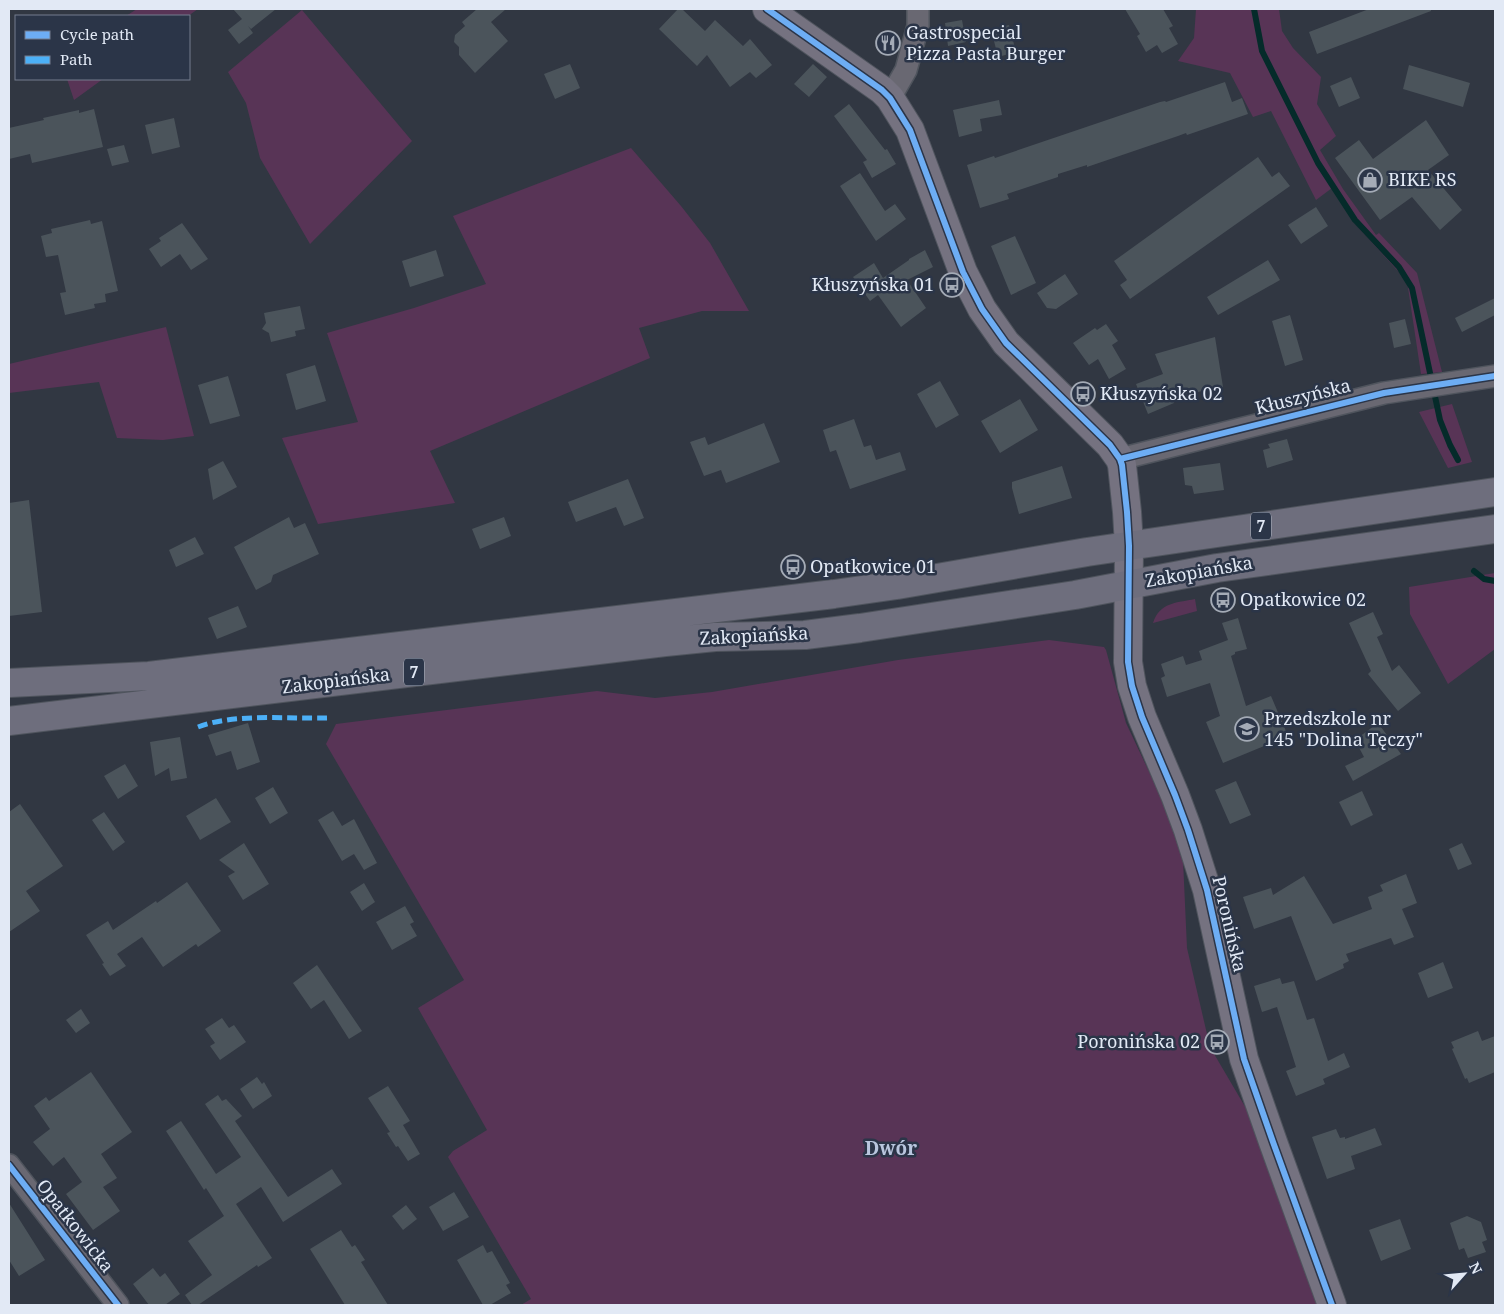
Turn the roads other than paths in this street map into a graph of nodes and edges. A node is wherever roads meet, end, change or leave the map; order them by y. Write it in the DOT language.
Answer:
graph roads {
  1 [pos="767,9"];
  2 [pos="918,9"];
  3 [pos="890,98"];
  4 [pos="1495,376"];
  5 [pos="1120,459"];
  6 [pos="1495,492"];
  7 [pos="1495,529"];
  8 [pos="1129,546"];
  9 [pos="1128,585"];
  10 [pos="9,683"];
  11 [pos="9,721"];
  12 [pos="9,1165"];
  13 [pos="118,1305"];
  14 [pos="1332,1305"];
  1 -- 3 [label="street"];
  2 -- 3 [label="street"];
  3 -- 5 [label="street"];
  4 -- 5 [label="street, Kłuszyńska"];
  5 -- 8 [label="street, Poronińska"];
  6 -- 8 [label="highway, Zakopiańska / 7"];
  7 -- 9 [label="highway, Zakopiańska / 7"];
  8 -- 9 [label="street, Poronińska"];
  8 -- 10 [label="highway, Zakopiańska / 7"];
  9 -- 11 [label="highway, Zakopiańska / 7"];
  9 -- 14 [label="street, Poronińska"];
  12 -- 13 [label="street, Opatkowicka"];
}
